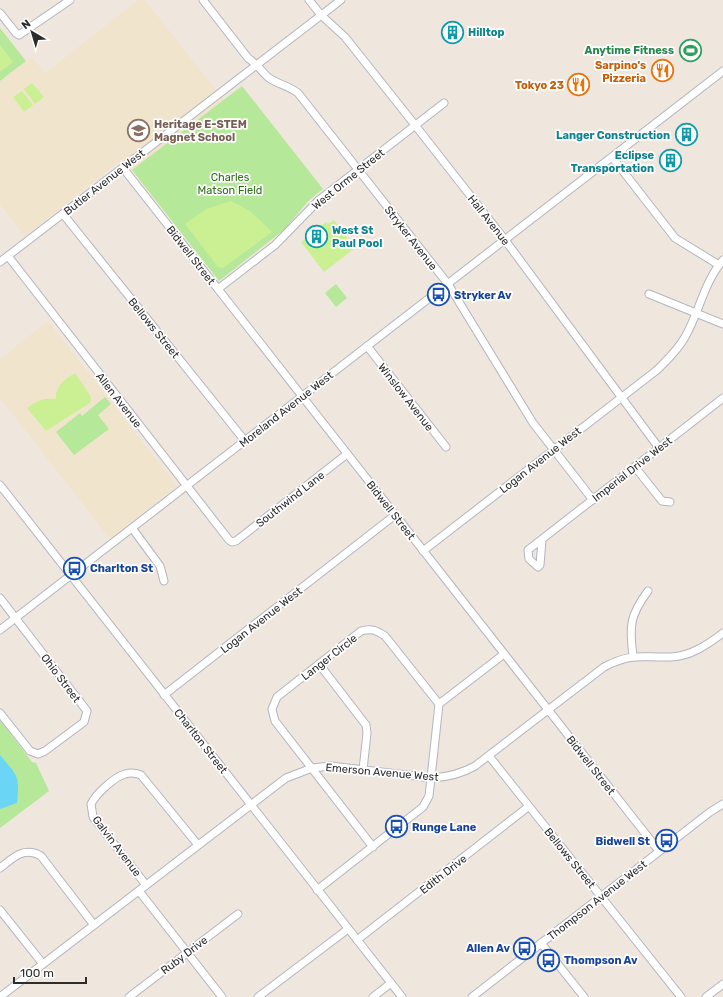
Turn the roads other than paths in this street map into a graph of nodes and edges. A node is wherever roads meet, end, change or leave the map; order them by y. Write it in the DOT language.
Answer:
graph roads {
  1 [pos="70,0"];
  2 [pos="203,0"];
  3 [pos="309,0"];
  4 [pos="341,0"];
  5 [pos="0,13"];
  6 [pos="321,15"];
  7 [pos="257,64"];
  8 [pos="723,71"];
  9 [pos="444,103"];
  10 [pos="415,126"];
  11 [pos="612,157"];
  12 [pos="123,168"];
  13 [pos="358,170"];
  14 [pos="63,214"];
  15 [pos="504,240"];
  16 [pos="8,256"];
  17 [pos="0,262"];
  18 [pos="721,263"];
  19 [pos="448,284"];
  20 [pos="218,289"];
  21 [pos="649,294"];
  22 [pos="696,314"];
  23 [pos="723,324"];
  24 [pos="367,346"];
  25 [pos="302,396"];
  26 [pos="621,398"];
  27 [pos="723,398"];
  28 [pos="244,441"];
  29 [pos="446,447"];
  30 [pos="659,448"];
  31 [pos="554,450"];
  32 [pos="347,454"];
  33 [pos="635,467"];
  34 [pos="0,485"];
  35 [pos="187,486"];
  36 [pos="593,500"];
  37 [pos="670,502"];
  38 [pos="395,515"];
  39 [pos="132,528"];
  40 [pos="542,540"];
  41 [pos="232,542"];
  42 [pos="423,551"];
  43 [pos="71,575"];
  44 [pos="164,580"];
  45 [pos="648,591"];
  46 [pos="0,598"];
  47 [pos="15,618"];
  48 [pos="0,630"];
  49 [pos="723,633"];
  50 [pos="504,654"];
  51 [pos="633,656"];
  52 [pos="319,664"];
  53 [pos="164,695"];
  54 [pos="438,704"];
  55 [pos="548,710"];
  56 [pos="0,713"];
  57 [pos="489,756"];
  58 [pos="312,768"];
  59 [pos="363,770"];
  60 [pos="432,778"];
  61 [pos="723,804"];
  62 [pos="251,806"];
  63 [pos="528,807"];
  64 [pos="198,846"];
  65 [pos="373,847"];
  66 [pos="659,852"];
  67 [pos="0,868"];
  68 [pos="146,885"];
  69 [pos="317,890"];
  70 [pos="139,891"];
  71 [pos="601,896"];
  72 [pos="0,910"];
  73 [pos="238,914"];
  74 [pos="94,925"];
  75 [pos="348,929"];
  76 [pos="357,940"];
  77 [pos="541,943"];
  78 [pos="187,952"];
  79 [pos="43,964"];
  80 [pos="391,983"];
  81 [pos="723,984"];
  82 [pos="0,997"];
  83 [pos="129,997"];
  84 [pos="222,997"];
  85 [pos="258,997"];
  86 [pos="373,997"];
  87 [pos="402,997"];
  88 [pos="472,997"];
  89 [pos="584,997"];
  90 [pos="681,997"];
  91 [pos="706,997"];
  1 -- 5 [label="street"];
  2 -- 7 [label="street, Stryker Avenue"];
  3 -- 6 [label="street, Hall Avenue"];
  4 -- 6 [label="street, Butler Avenue West"];
  6 -- 7 [label="street, Butler Avenue West"];
  6 -- 10 [label="street, Hall Avenue"];
  7 -- 12 [label="street, Butler Avenue West"];
  7 -- 13 [label="street, Stryker Avenue"];
  8 -- 11 [label="street, Moreland Avenue West"];
  9 -- 10 [label="street, West Orme Street"];
  10 -- 13 [label="street, West Orme Street"];
  10 -- 15 [label="street, Hall Avenue"];
  11 -- 15 [label="street, Moreland Avenue West"];
  11 -- 18 [label="street"];
  12 -- 14 [label="street, Butler Avenue West"];
  12 -- 20 [label="street, Bidwell Street"];
  13 -- 19 [label="street, Stryker Avenue"];
  13 -- 20 [label="street, West Orme Street"];
  14 -- 16 [label="street, Butler Avenue West"];
  14 -- 28 [label="street, Bellows Street"];
  15 -- 19 [label="street, Moreland Avenue West"];
  15 -- 26 [label="street, Hall Avenue"];
  16 -- 17 [label="street, Butler Avenue West"];
  16 -- 35 [label="street, Allen Avenue"];
  18 -- 22 [label="street, Logan Avenue West"];
  19 -- 24 [label="street, Moreland Avenue West"];
  19 -- 31 [label="street, Stryker Avenue"];
  20 -- 25 [label="street, Bidwell Street"];
  21 -- 22 [label="street"];
  22 -- 23 [label="street"];
  22 -- 26 [label="street, Logan Avenue West"];
  24 -- 25 [label="street, Moreland Avenue West"];
  24 -- 29 [label="street, Winslow Avenue"];
  25 -- 28 [label="street, Moreland Avenue West"];
  25 -- 32 [label="street, Bidwell Street"];
  26 -- 30 [label="street, Hall Avenue"];
  26 -- 31 [label="street, Logan Avenue West"];
  27 -- 30 [label="street, Imperial Drive West"];
  28 -- 35 [label="street, Moreland Avenue West"];
  30 -- 33 [label="street, Imperial Drive West"];
  31 -- 36 [label="street, Stryker Avenue"];
  31 -- 42 [label="street, Logan Avenue West"];
  32 -- 38 [label="street, Bidwell Street"];
  32 -- 41 [label="street, Southwind Lane"];
  33 -- 36 [label="street, Imperial Drive West"];
  33 -- 37 [label="street"];
  34 -- 43 [label="street, Charlton Street"];
  35 -- 39 [label="street, Moreland Avenue West"];
  35 -- 41 [label="street, Allen Avenue"];
  36 -- 40 [label="street, Imperial Drive West"];
  38 -- 42 [label="street, Bidwell Street"];
  38 -- 53 [label="street, Logan Avenue West"];
  39 -- 43 [label="street, Moreland Avenue West"];
  39 -- 44 [label="street"];
  42 -- 50 [label="street, Bidwell Street"];
  43 -- 47 [label="street, Moreland Avenue West"];
  43 -- 53 [label="street, Charlton Street"];
  45 -- 51 [label="street"];
  46 -- 47 [label="street, Ohio Street"];
  47 -- 48 [label="street, Moreland Avenue West"];
  47 -- 56 [label="street, Ohio Street"];
  49 -- 51 [label="street, Emerson Avenue West"];
  50 -- 54 [label="street"];
  50 -- 55 [label="street, Bidwell Street"];
  51 -- 55 [label="street, Emerson Avenue West"];
  52 -- 54 [label="street, Langer Circle"];
  52 -- 58 [label="street, Langer Circle"];
  52 -- 59 [label="street"];
  53 -- 62 [label="street, Charlton Street"];
  54 -- 60 [label="street"];
  55 -- 57 [label="street, Emerson Avenue West"];
  55 -- 66 [label="street, Bidwell Street"];
  57 -- 60 [label="street, Emerson Avenue West"];
  57 -- 63 [label="street, Bellows Street"];
  58 -- 59 [label="street, Emerson Avenue West"];
  58 -- 62 [label="street, Emerson Avenue West"];
  58 -- 65 [label="street, Langer Circle"];
  59 -- 60 [label="street, Emerson Avenue West"];
  60 -- 65 [label="street"];
  61 -- 66 [label="street, Thompson Avenue West"];
  62 -- 64 [label="street, Emerson Avenue West"];
  62 -- 69 [label="street, Charlton Street"];
  63 -- 71 [label="street, Bellows Street"];
  63 -- 76 [label="street, Edith Drive"];
  64 -- 68 [label="street, Emerson Avenue West"];
  64 -- 68 [label="street, Galvin Avenue"];
  65 -- 69 [label="street"];
  66 -- 71 [label="street, Thompson Avenue West"];
  67 -- 74 [label="street"];
  68 -- 70 [label="street, Emerson Avenue West"];
  69 -- 75 [label="street, Charlton Street"];
  70 -- 74 [label="street, Emerson Avenue West"];
  70 -- 78 [label="street, Galvin Avenue"];
  71 -- 77 [label="street, Thompson Avenue West"];
  71 -- 90 [label="street, Bellows Street"];
  72 -- 79 [label="street"];
  73 -- 78 [label="street, Ruby Drive"];
  74 -- 79 [label="street, Emerson Avenue West"];
  75 -- 76 [label="street, Charlton Street"];
  75 -- 85 [label="street"];
  76 -- 80 [label="street, Charlton Street"];
  77 -- 88 [label="street, Thompson Avenue West"];
  77 -- 89 [label="street"];
  78 -- 83 [label="street, Ruby Drive"];
  78 -- 84 [label="street, Galvin Avenue"];
  79 -- 82 [label="street, Emerson Avenue West"];
  80 -- 86 [label="street"];
  80 -- 87 [label="street, Charlton Street"];
  81 -- 91 [label="street"];
}
